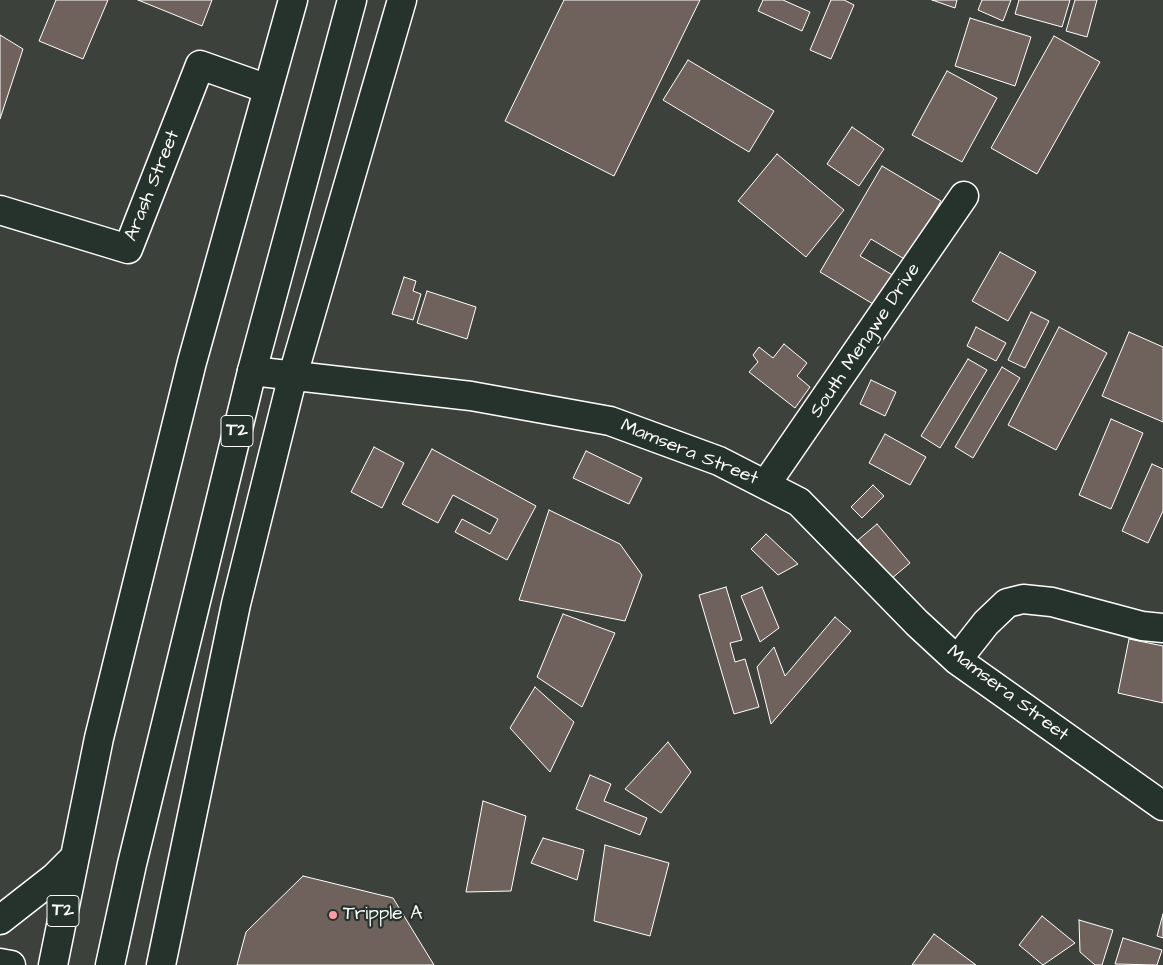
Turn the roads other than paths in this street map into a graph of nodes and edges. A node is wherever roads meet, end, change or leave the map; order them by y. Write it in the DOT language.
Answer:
graph roads {
  1 [pos="293,0"];
  2 [pos="352,0"];
  3 [pos="402,0"];
  4 [pos="268,89"];
  5 [pos="964,196"];
  6 [pos="0,210"];
  7 [pos="252,371"];
  8 [pos="293,375"];
  9 [pos="766,484"];
  10 [pos="1163,628"];
  11 [pos="957,660"];
  12 [pos="1163,806"];
  13 [pos="74,858"];
  14 [pos="0,920"];
  15 [pos="0,963"];
  16 [pos="11,965"];
  17 [pos="53,965"];
  18 [pos="110,965"];
  19 [pos="161,965"];
  1 -- 4 [label="main road, T2"];
  2 -- 7 [label="main road, T2"];
  3 -- 8 [label="main road"];
  4 -- 6 [label="main road, Arash Street"];
  4 -- 13 [label="main road, T2"];
  5 -- 9 [label="main road, South Mengwe Drive"];
  7 -- 8 [label="main road, Mamsera Street"];
  7 -- 18 [label="main road, T2"];
  8 -- 9 [label="main road, Mamsera Street"];
  8 -- 19 [label="main road"];
  9 -- 11 [label="main road, Mamsera Street"];
  10 -- 11 [label="main road"];
  11 -- 12 [label="main road, Mamsera Street"];
  13 -- 14 [label="main road"];
  13 -- 17 [label="main road, T2"];
  15 -- 16 [label="main road"];
}
